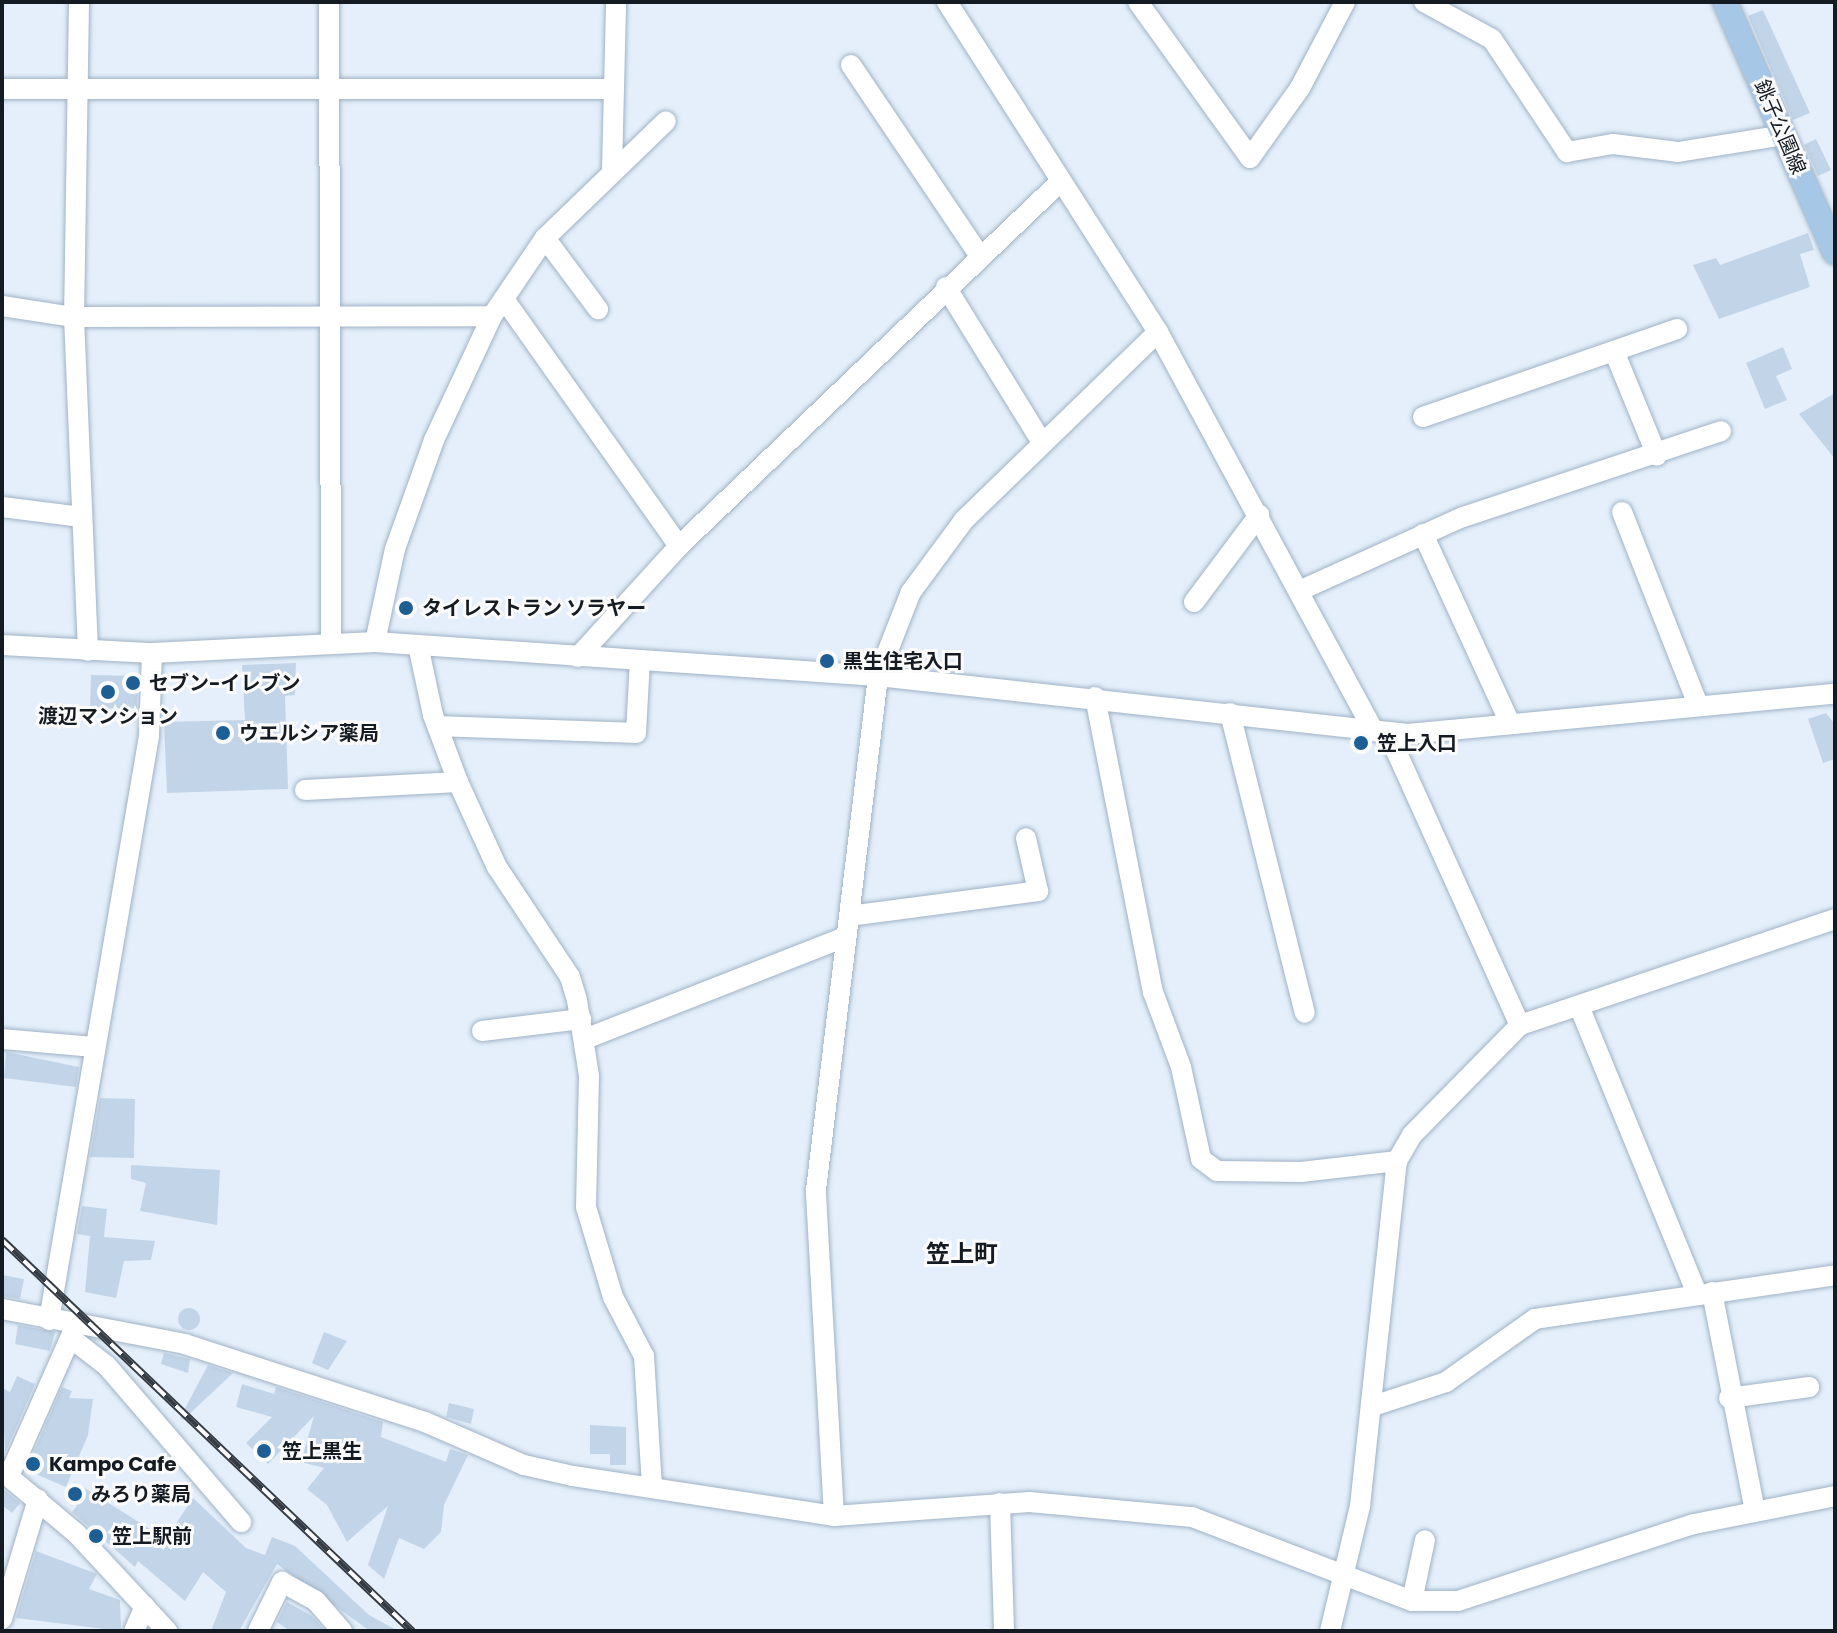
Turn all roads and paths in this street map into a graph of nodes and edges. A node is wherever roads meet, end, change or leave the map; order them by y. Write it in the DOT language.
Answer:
graph roads {
  1 [pos="79,2"];
  2 [pos="329,2"];
  3 [pos="616,2"];
  4 [pos="947,2"];
  5 [pos="1138,2"];
  6 [pos="1345,2"];
  7 [pos="1424,2"];
  8 [pos="1725,2"];
  9 [pos="851,65"];
  10 [pos="2,89"];
  11 [pos="614,89"];
  12 [pos="328,92"];
  13 [pos="77,93"];
  14 [pos="666,121"];
  15 [pos="1784,135"];
  16 [pos="612,170"];
  17 [pos="1061,181"];
  18 [pos="545,238"];
  19 [pos="1835,252"];
  20 [pos="980,256"];
  21 [pos="946,287"];
  22 [pos="2,306"];
  23 [pos="498,308"];
  24 [pos="598,309"];
  25 [pos="74,317"];
  26 [pos="328,319"];
  27 [pos="1677,329"];
  28 [pos="1158,332"];
  29 [pos="1614,351"];
  30 [pos="1423,417"];
  31 [pos="1721,431"];
  32 [pos="1041,441"];
  33 [pos="1657,456"];
  34 [pos="2,507"];
  35 [pos="1622,512"];
  36 [pos="1259,515"];
  37 [pos="81,517"];
  38 [pos="1423,534"];
  39 [pos="679,546"];
  40 [pos="1301,590"];
  41 [pos="1194,602"];
  42 [pos="331,641"];
  43 [pos="375,642"];
  44 [pos="2,645"];
  45 [pos="418,645"];
  46 [pos="88,651"];
  47 [pos="152,653"];
  48 [pos="578,657"];
  49 [pos="640,660"];
  50 [pos="878,676"];
  51 [pos="1835,694"];
  52 [pos="1095,697"];
  53 [pos="1698,705"];
  54 [pos="1230,713"];
  55 [pos="1510,723"];
  56 [pos="438,726"];
  57 [pos="1381,732"];
  58 [pos="458,782"];
  59 [pos="305,790"];
  60 [pos="1026,838"];
  61 [pos="849,916"];
  62 [pos="1835,919"];
  63 [pos="845,937"];
  64 [pos="1579,1006"];
  65 [pos="1305,1013"];
  66 [pos="1520,1025"];
  67 [pos="583,1029"];
  68 [pos="482,1031"];
  69 [pos="2,1039"];
  70 [pos="93,1047"];
  71 [pos="1397,1161"];
  72 [pos="1835,1275"];
  73 [pos="1704,1293"];
  74 [pos="2,1309"];
  75 [pos="49,1320"];
  76 [pos="73,1332"];
  77 [pos="1809,1387"];
  78 [pos="1729,1398"];
  79 [pos="1373,1406"];
  80 [pos="5,1473"];
  81 [pos="652,1486"];
  82 [pos="1835,1496"];
  83 [pos="38,1499"];
  84 [pos="1000,1503"];
  85 [pos="1755,1512"];
  86 [pos="834,1516"];
  87 [pos="241,1522"];
  88 [pos="1425,1540"];
  89 [pos="1343,1572"];
  90 [pos="1412,1601"];
  91 [pos="145,1606"];
  92 [pos="2,1619"];
  93 [pos="134,1631"];
  94 [pos="167,1631"];
  95 [pos="258,1631"];
  96 [pos="342,1631"];
  97 [pos="1004,1631"];
  98 [pos="1330,1631"];
  1 -- 13 [label="street"];
  2 -- 12 [label="street"];
  3 -- 11 [label="street"];
  4 -- 17 [label="street"];
  5 -- 6 [label="street"];
  7 -- 15 [label="street"];
  8 -- 15 [label="main road, 銚子公園線"];
  9 -- 20 [label="street"];
  10 -- 13 [label="street"];
  11 -- 12 [label="street"];
  11 -- 16 [label="street"];
  12 -- 13 [label="street"];
  12 -- 26 [label="street"];
  13 -- 25 [label="street"];
  14 -- 16 [label="street"];
  15 -- 19 [label="main road, 銚子公園線"];
  16 -- 18 [label="street"];
  17 -- 20 [label="street"];
  17 -- 28 [label="street"];
  18 -- 23 [label="street"];
  18 -- 24 [label="street"];
  20 -- 21 [label="street"];
  21 -- 32 [label="street"];
  21 -- 39 [label="street"];
  22 -- 25 [label="street"];
  23 -- 26 [label="street"];
  23 -- 39 [label="street"];
  23 -- 43 [label="street"];
  25 -- 26 [label="street"];
  25 -- 37 [label="street"];
  26 -- 42 [label="street"];
  27 -- 29 [label="street"];
  28 -- 32 [label="street"];
  28 -- 36 [label="street"];
  29 -- 30 [label="street"];
  29 -- 33 [label="street"];
  31 -- 33 [label="street"];
  32 -- 50 [label="street"];
  33 -- 38 [label="street"];
  34 -- 37 [label="street"];
  35 -- 53 [label="street"];
  36 -- 40 [label="street"];
  36 -- 41 [label="street"];
  37 -- 46 [label="street"];
  38 -- 40 [label="street"];
  38 -- 55 [label="street"];
  39 -- 48 [label="street"];
  40 -- 57 [label="street"];
  42 -- 43 [label="street"];
  42 -- 47 [label="street"];
  43 -- 45 [label="street"];
  44 -- 46 [label="street"];
  45 -- 48 [label="street"];
  45 -- 56 [label="street"];
  46 -- 47 [label="street"];
  47 -- 70 [label="street"];
  48 -- 49 [label="street"];
  49 -- 50 [label="street"];
  49 -- 56 [label="street"];
  50 -- 52 [label="street"];
  50 -- 61 [label="street"];
  51 -- 53 [label="street"];
  52 -- 54 [label="street"];
  52 -- 71 [label="street"];
  53 -- 55 [label="street"];
  54 -- 57 [label="street"];
  54 -- 65 [label="street"];
  55 -- 57 [label="street"];
  56 -- 58 [label="street"];
  57 -- 66 [label="street"];
  58 -- 59 [label="street"];
  58 -- 67 [label="street"];
  60 -- 61 [label="street"];
  61 -- 63 [label="street"];
  62 -- 64 [label="street"];
  63 -- 67 [label="street"];
  63 -- 86 [label="street"];
  64 -- 66 [label="street"];
  64 -- 73 [label="street"];
  66 -- 71 [label="street"];
  67 -- 68 [label="street"];
  67 -- 81 [label="street"];
  69 -- 70 [label="street"];
  70 -- 75 [label="street"];
  71 -- 79 [label="street"];
  72 -- 73 [label="street"];
  73 -- 78 [label="street"];
  73 -- 79 [label="street"];
  74 -- 75 [label="street"];
  75 -- 76 [label="street"];
  76 -- 80 [label="street"];
  76 -- 81 [label="street"];
  76 -- 87 [label="street"];
  77 -- 78 [label="street"];
  78 -- 85 [label="street"];
  79 -- 89 [label="street"];
  80 -- 83 [label="street"];
  81 -- 86 [label="street"];
  82 -- 85 [label="street"];
  83 -- 91 [label="street"];
  83 -- 92 [label="street"];
  84 -- 86 [label="street"];
  84 -- 89 [label="street"];
  84 -- 97 [label="street"];
  85 -- 90 [label="street"];
  88 -- 90 [label="street"];
  89 -- 90 [label="street"];
  89 -- 98 [label="street"];
  91 -- 93 [label="street"];
  91 -- 94 [label="street"];
  95 -- 96 [label="street"];
}
